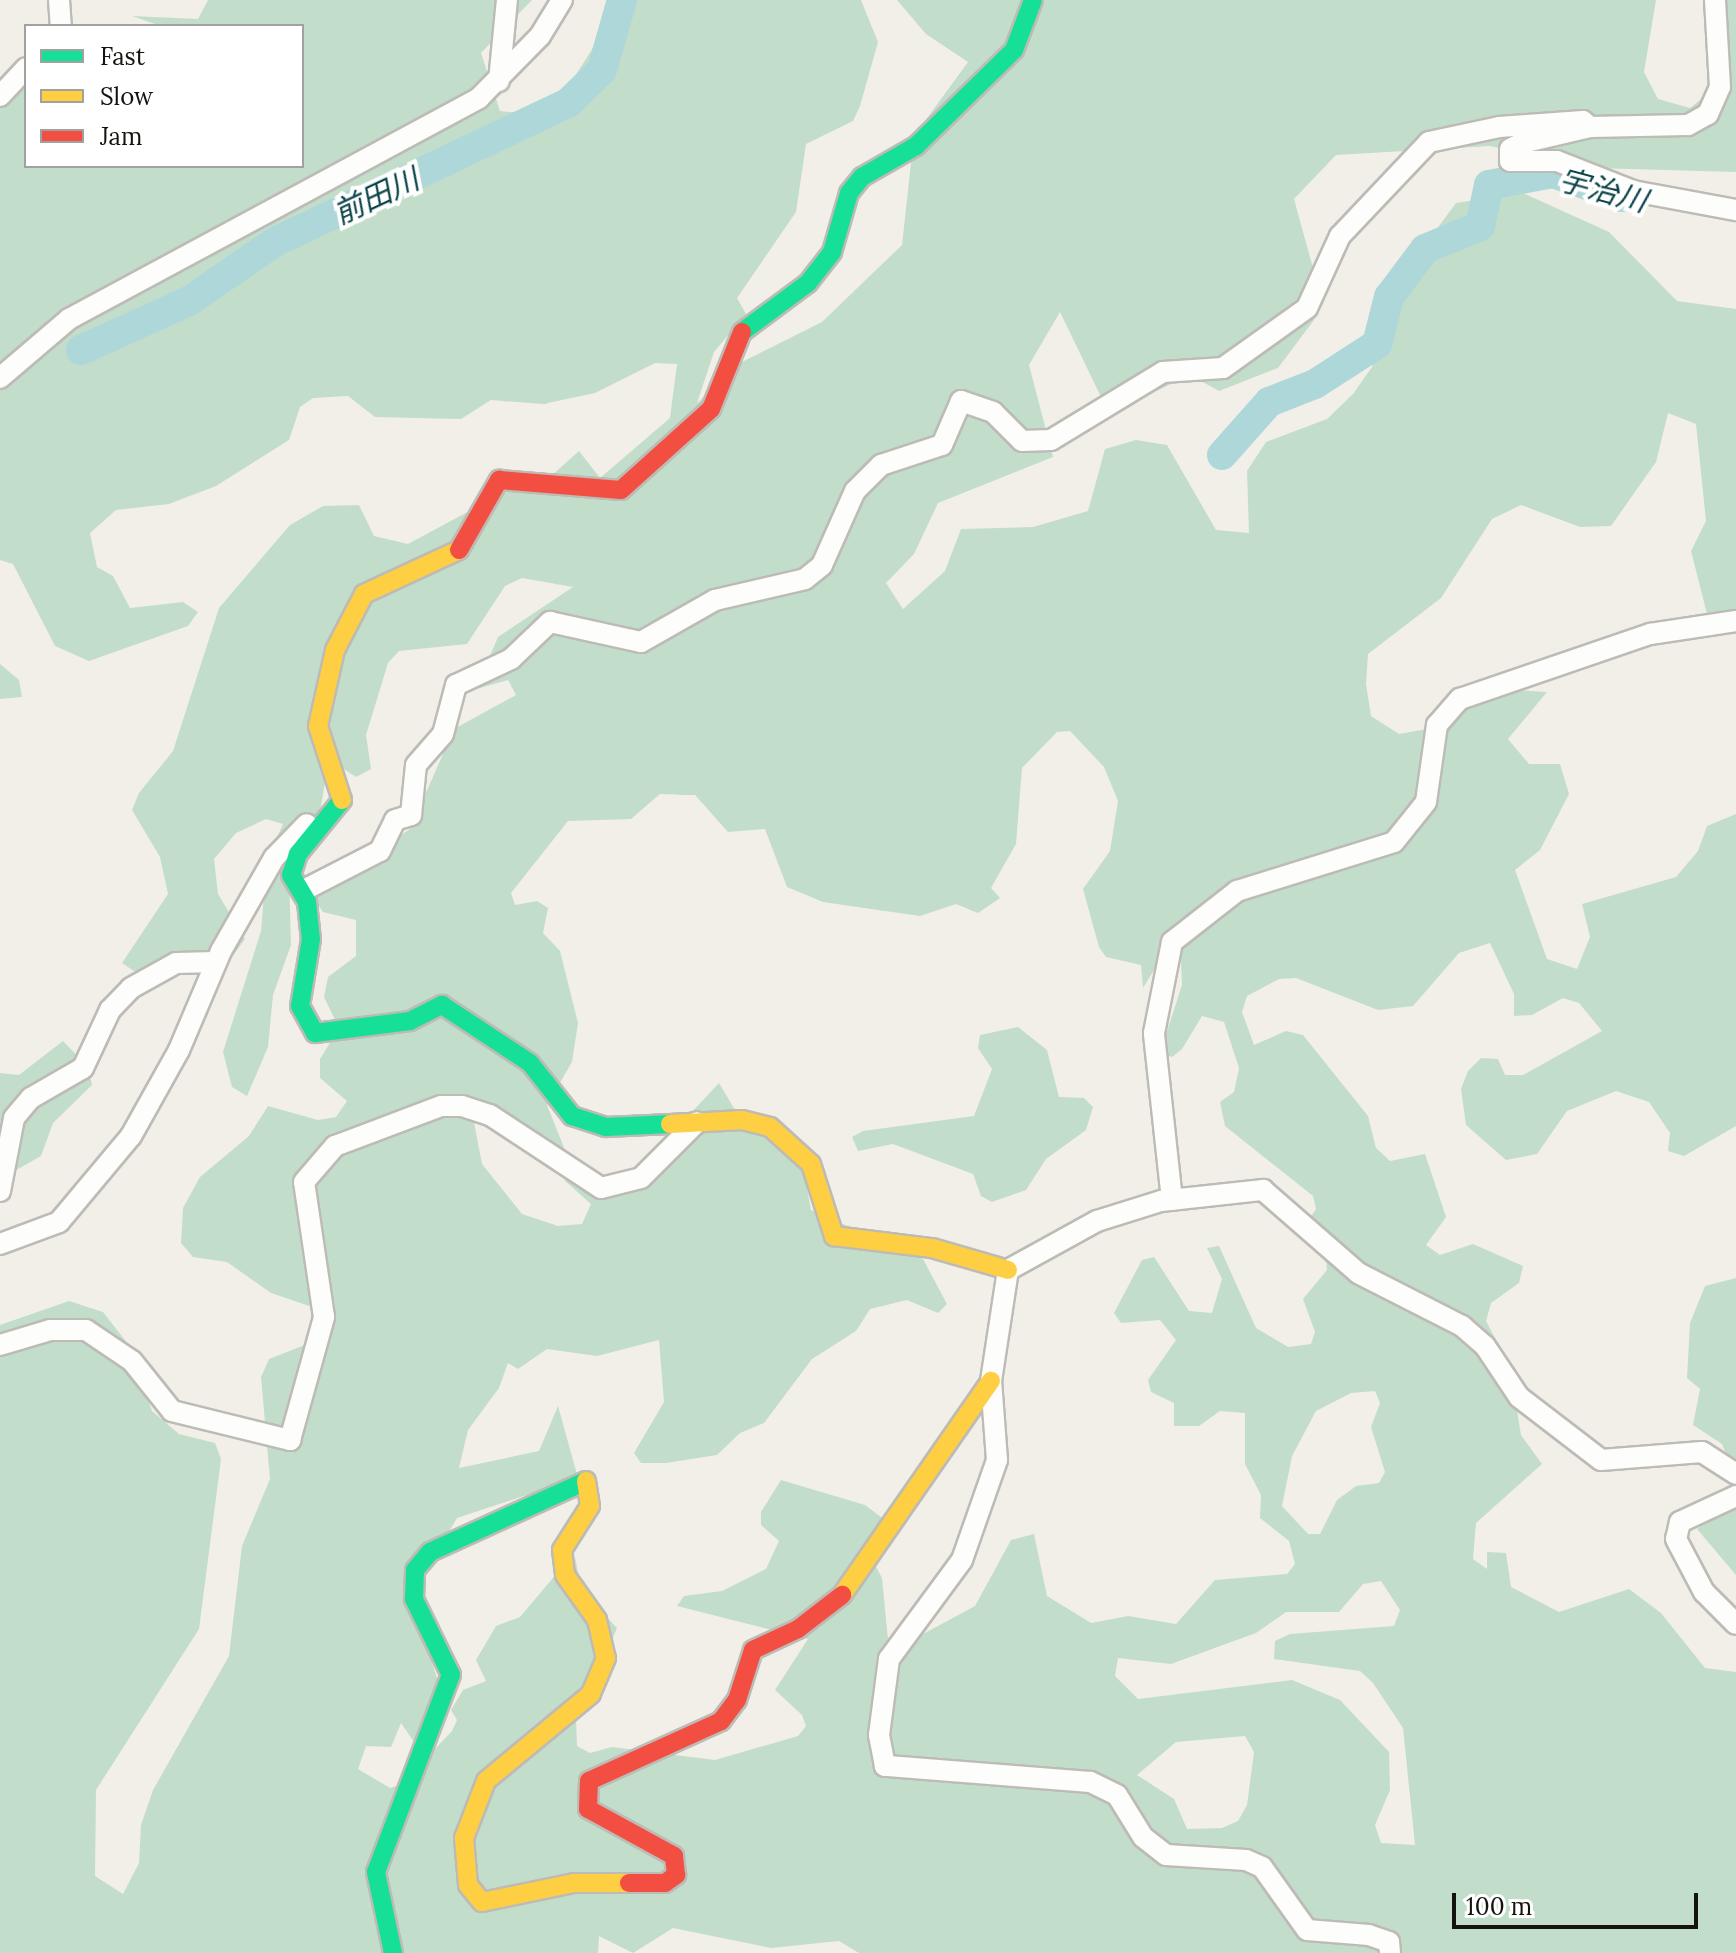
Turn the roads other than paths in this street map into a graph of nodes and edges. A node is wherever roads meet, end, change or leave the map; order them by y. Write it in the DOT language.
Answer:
graph roads {
  1 [pos="59,0"];
  2 [pos="507,0"];
  3 [pos="562,0"];
  4 [pos="1033,0"];
  5 [pos="1715,0"];
  6 [pos="61,24"];
  7 [pos="24,70"];
  8 [pos="499,81"];
  9 [pos="0,96"];
  10 [pos="1590,127"];
  11 [pos="1736,210"];
  12 [pos="0,378"];
  13 [pos="1736,621"];
  14 [pos="341,790"];
  15 [pos="304,890"];
  16 [pos="216,962"];
  17 [pos="697,1122"];
  18 [pos="0,1191"];
  19 [pos="1172,1200"];
  20 [pos="0,1244"];
  21 [pos="1008,1270"];
  22 [pos="0,1345"];
  23 [pos="991,1381"];
  24 [pos="1736,1474"];
  25 [pos="1736,1496"];
  26 [pos="1736,1624"];
  27 [pos="393,1953"];
  28 [pos="1390,1953"];
  1 -- 6 [label="street"];
  2 -- 8 [label="street"];
  3 -- 8 [label="street"];
  4 -- 14 [label="street"];
  5 -- 10 [label="street"];
  7 -- 9 [label="street"];
  8 -- 12 [label="street"];
  10 -- 11 [label="street"];
  10 -- 15 [label="street"];
  13 -- 19 [label="street"];
  14 -- 15 [label="street"];
  14 -- 16 [label="street"];
  15 -- 17 [label="street"];
  16 -- 18 [label="street"];
  16 -- 20 [label="street"];
  17 -- 21 [label="street"];
  17 -- 22 [label="street"];
  19 -- 21 [label="street"];
  19 -- 24 [label="street"];
  21 -- 23 [label="street"];
  23 -- 27 [label="street"];
  23 -- 28 [label="street"];
  25 -- 26 [label="street"];
}
